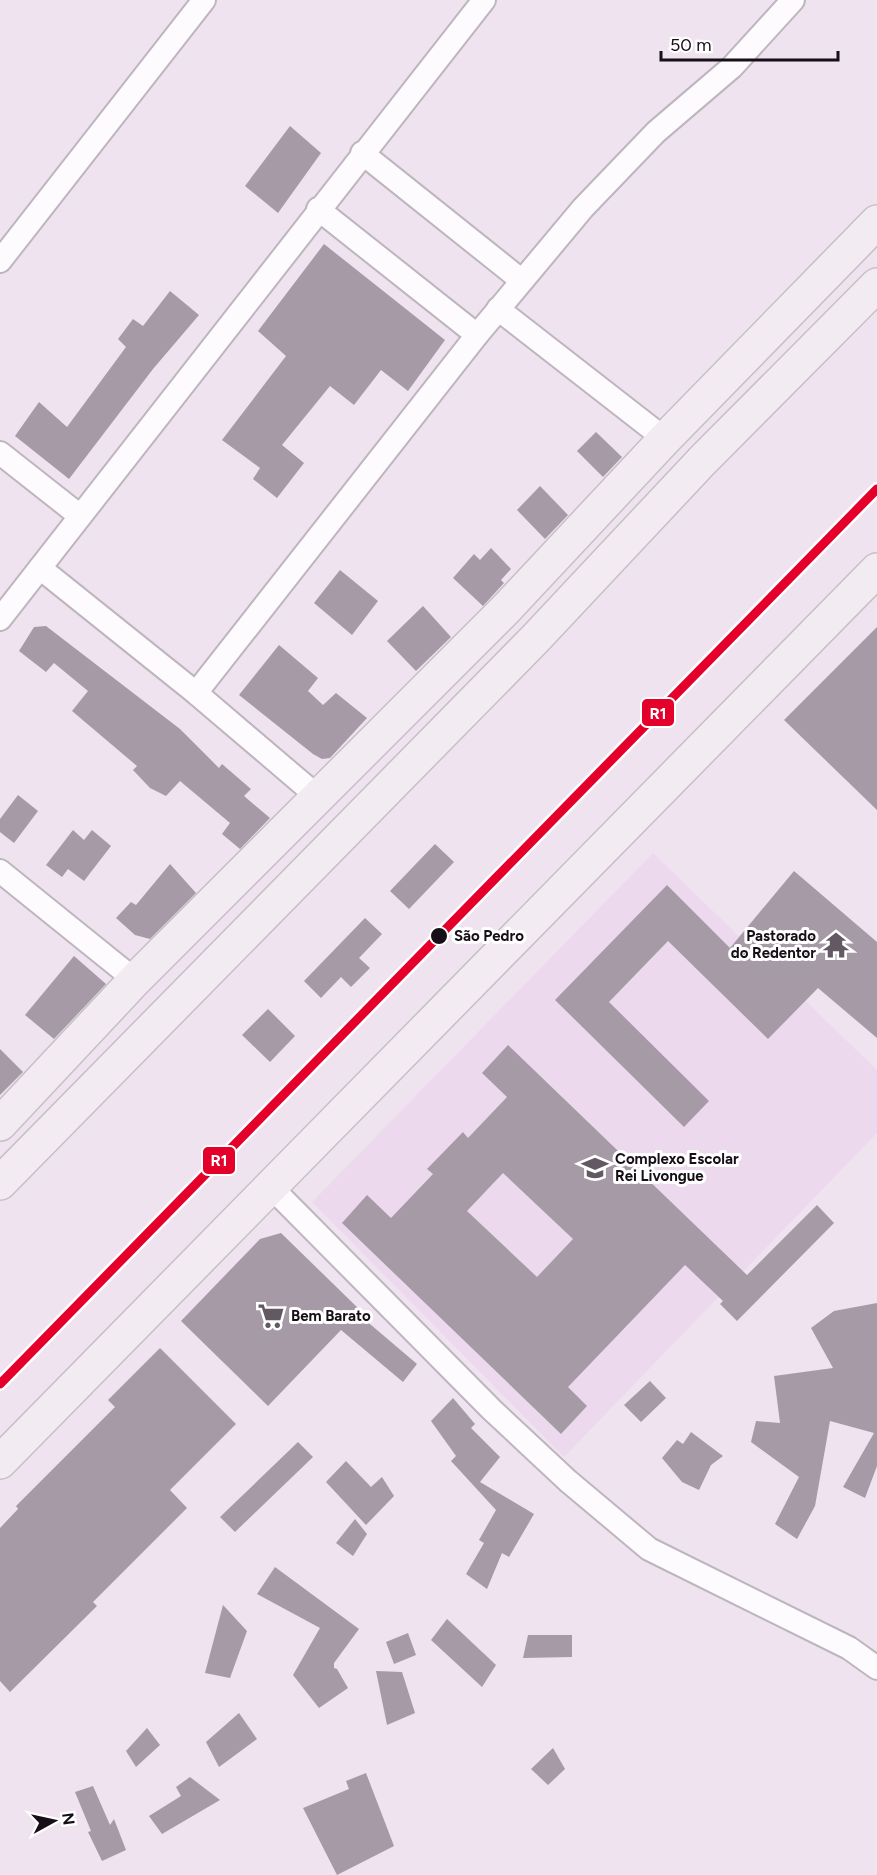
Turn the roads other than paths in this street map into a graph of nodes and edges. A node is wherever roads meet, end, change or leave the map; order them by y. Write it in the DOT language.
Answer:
graph roads {
  1 [pos="204,0"];
  2 [pos="484,0"];
  3 [pos="793,0"];
  4 [pos="362,153"];
  5 [pos="318,209"];
  6 [pos="877,222"];
  7 [pos="0,259"];
  8 [pos="835,265"];
  9 [pos="521,280"];
  10 [pos="872,290"];
  11 [pos="498,309"];
  12 [pos="477,334"];
  13 [pos="665,439"];
  14 [pos="0,453"];
  15 [pos="81,516"];
  16 [pos="40,568"];
  17 [pos="877,570"];
  18 [pos="505,610"];
  19 [pos="0,619"];
  20 [pos="535,639"];
  21 [pos="196,693"];
  22 [pos="317,796"];
  23 [pos="0,872"];
  24 [pos="135,980"];
  25 [pos="0,1124"];
  26 [pos="0,1183"];
  27 [pos="270,1186"];
  28 [pos="0,1461"];
  29 [pos="877,1668"];
  1 -- 7 [label="street"];
  2 -- 4 [label="street"];
  3 -- 9 [label="street"];
  4 -- 5 [label="street"];
  4 -- 9 [label="street"];
  5 -- 12 [label="street"];
  5 -- 15 [label="street"];
  6 -- 8 [label="main road"];
  8 -- 10 [label="main road"];
  8 -- 13 [label="main road"];
  9 -- 11 [label="street"];
  10 -- 20 [label="main road"];
  11 -- 12 [label="street"];
  11 -- 13 [label="street"];
  12 -- 21 [label="street"];
  13 -- 18 [label="main road"];
  14 -- 15 [label="street"];
  15 -- 16 [label="street"];
  16 -- 19 [label="street"];
  16 -- 21 [label="street"];
  17 -- 27 [label="main road"];
  18 -- 20 [label="main road"];
  18 -- 22 [label="main road"];
  20 -- 26 [label="main road"];
  21 -- 22 [label="street"];
  22 -- 24 [label="main road"];
  23 -- 24 [label="street"];
  24 -- 25 [label="main road"];
  27 -- 28 [label="main road"];
  27 -- 29 [label="street"];
}
